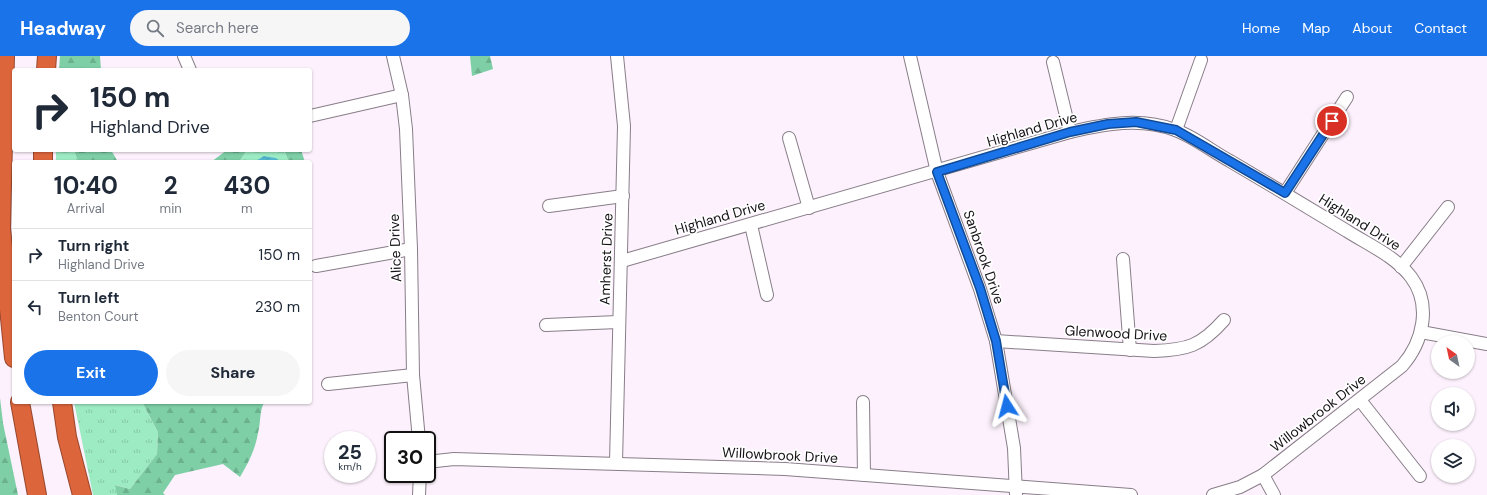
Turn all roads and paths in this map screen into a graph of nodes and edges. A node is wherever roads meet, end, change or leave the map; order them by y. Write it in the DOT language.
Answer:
graph roads {
  1 [pos="5,56"];
  2 [pos="47,56"];
  3 [pos="184,56"];
  4 [pos="393,56"];
  5 [pos="617,56"];
  6 [pos="910,56"];
  7 [pos="1202,60"];
  8 [pos="1054,62"];
  9 [pos="46,68"];
  10 [pos="189,68"];
  11 [pos="402,95"];
  12 [pos="1347,97"];
  13 [pos="312,116"];
  14 [pos="1176,130"];
  15 [pos="1070,132"];
  16 [pos="789,138"];
  17 [pos="937,172"];
  18 [pos="1285,193"];
  19 [pos="623,196"];
  20 [pos="549,206"];
  21 [pos="1448,207"];
  22 [pos="808,208"];
  23 [pos="751,225"];
  24 [pos="411,249"];
  25 [pos="1123,259"];
  26 [pos="622,261"];
  27 [pos="316,266"];
  28 [pos="1401,267"];
  29 [pos="766,295"];
  30 [pos="1224,320"];
  31 [pos="618,322"];
  32 [pos="546,325"];
  33 [pos="1421,332"];
  34 [pos="12,338"];
  35 [pos="996,341"];
  36 [pos="1487,344"];
  37 [pos="1130,350"];
  38 [pos="413,375"];
  39 [pos="328,384"];
  40 [pos="1360,400"];
  41 [pos="863,402"];
  42 [pos="20,404"];
  43 [pos="62,404"];
  44 [pos="418,431"];
  45 [pos="436,461"];
  46 [pos="616,463"];
  47 [pos="864,475"];
  48 [pos="1263,475"];
  49 [pos="1420,476"];
  50 [pos="420,483"];
  51 [pos="1016,491"];
  52 [pos="37,495"];
  53 [pos="82,495"];
  54 [pos="419,495"];
  55 [pos="1131,495"];
  56 [pos="1213,495"];
  57 [pos="1274,495"];
  1 -- 34 [label="highway"];
  2 -- 9 [label="highway"];
  3 -- 10 [label="street"];
  4 -- 11 [label="street, Alice Drive"];
  5 -- 19 [label="street, Amherst Drive"];
  6 -- 17 [label="street, Sanbrook Drive"];
  7 -- 14 [label="street"];
  8 -- 15 [label="street"];
  11 -- 13 [label="street"];
  11 -- 24 [label="street, Alice Drive"];
  12 -- 18 [label="street"];
  14 -- 15 [label="street, Highland Drive"];
  14 -- 18 [label="street, Highland Drive"];
  15 -- 17 [label="street, Highland Drive"];
  16 -- 22 [label="street"];
  17 -- 22 [label="street, Highland Drive"];
  17 -- 35 [label="street, Sanbrook Drive"];
  18 -- 28 [label="street, Highland Drive"];
  19 -- 20 [label="street"];
  19 -- 26 [label="street, Amherst Drive"];
  21 -- 28 [label="street"];
  22 -- 23 [label="street, Highland Drive"];
  23 -- 26 [label="street, Highland Drive"];
  23 -- 29 [label="street"];
  24 -- 27 [label="street"];
  24 -- 38 [label="street, Alice Drive"];
  25 -- 37 [label="street"];
  26 -- 31 [label="street, Amherst Drive"];
  28 -- 33 [label="street, Highland Drive"];
  30 -- 37 [label="street, Glenwood Drive"];
  31 -- 32 [label="street"];
  31 -- 46 [label="street, Amherst Drive"];
  33 -- 36 [label="street"];
  33 -- 40 [label="street, Willowbrook Drive"];
  35 -- 37 [label="street, Glenwood Drive"];
  35 -- 51 [label="street, Sanbrook Drive"];
  38 -- 39 [label="street"];
  38 -- 44 [label="street, Alice Drive"];
  40 -- 48 [label="street, Willowbrook Drive"];
  40 -- 49 [label="street"];
  41 -- 47 [label="street"];
  42 -- 52 [label="highway"];
  43 -- 53 [label="highway"];
  45 -- 46 [label="street, Willowbrook Drive"];
  46 -- 47 [label="street, Willowbrook Drive"];
  47 -- 51 [label="street, Willowbrook Drive"];
  48 -- 56 [label="street, Willowbrook Drive"];
  48 -- 57 [label="street"];
  50 -- 54 [label="street"];
  51 -- 55 [label="street, Willowbrook Drive"];
}
